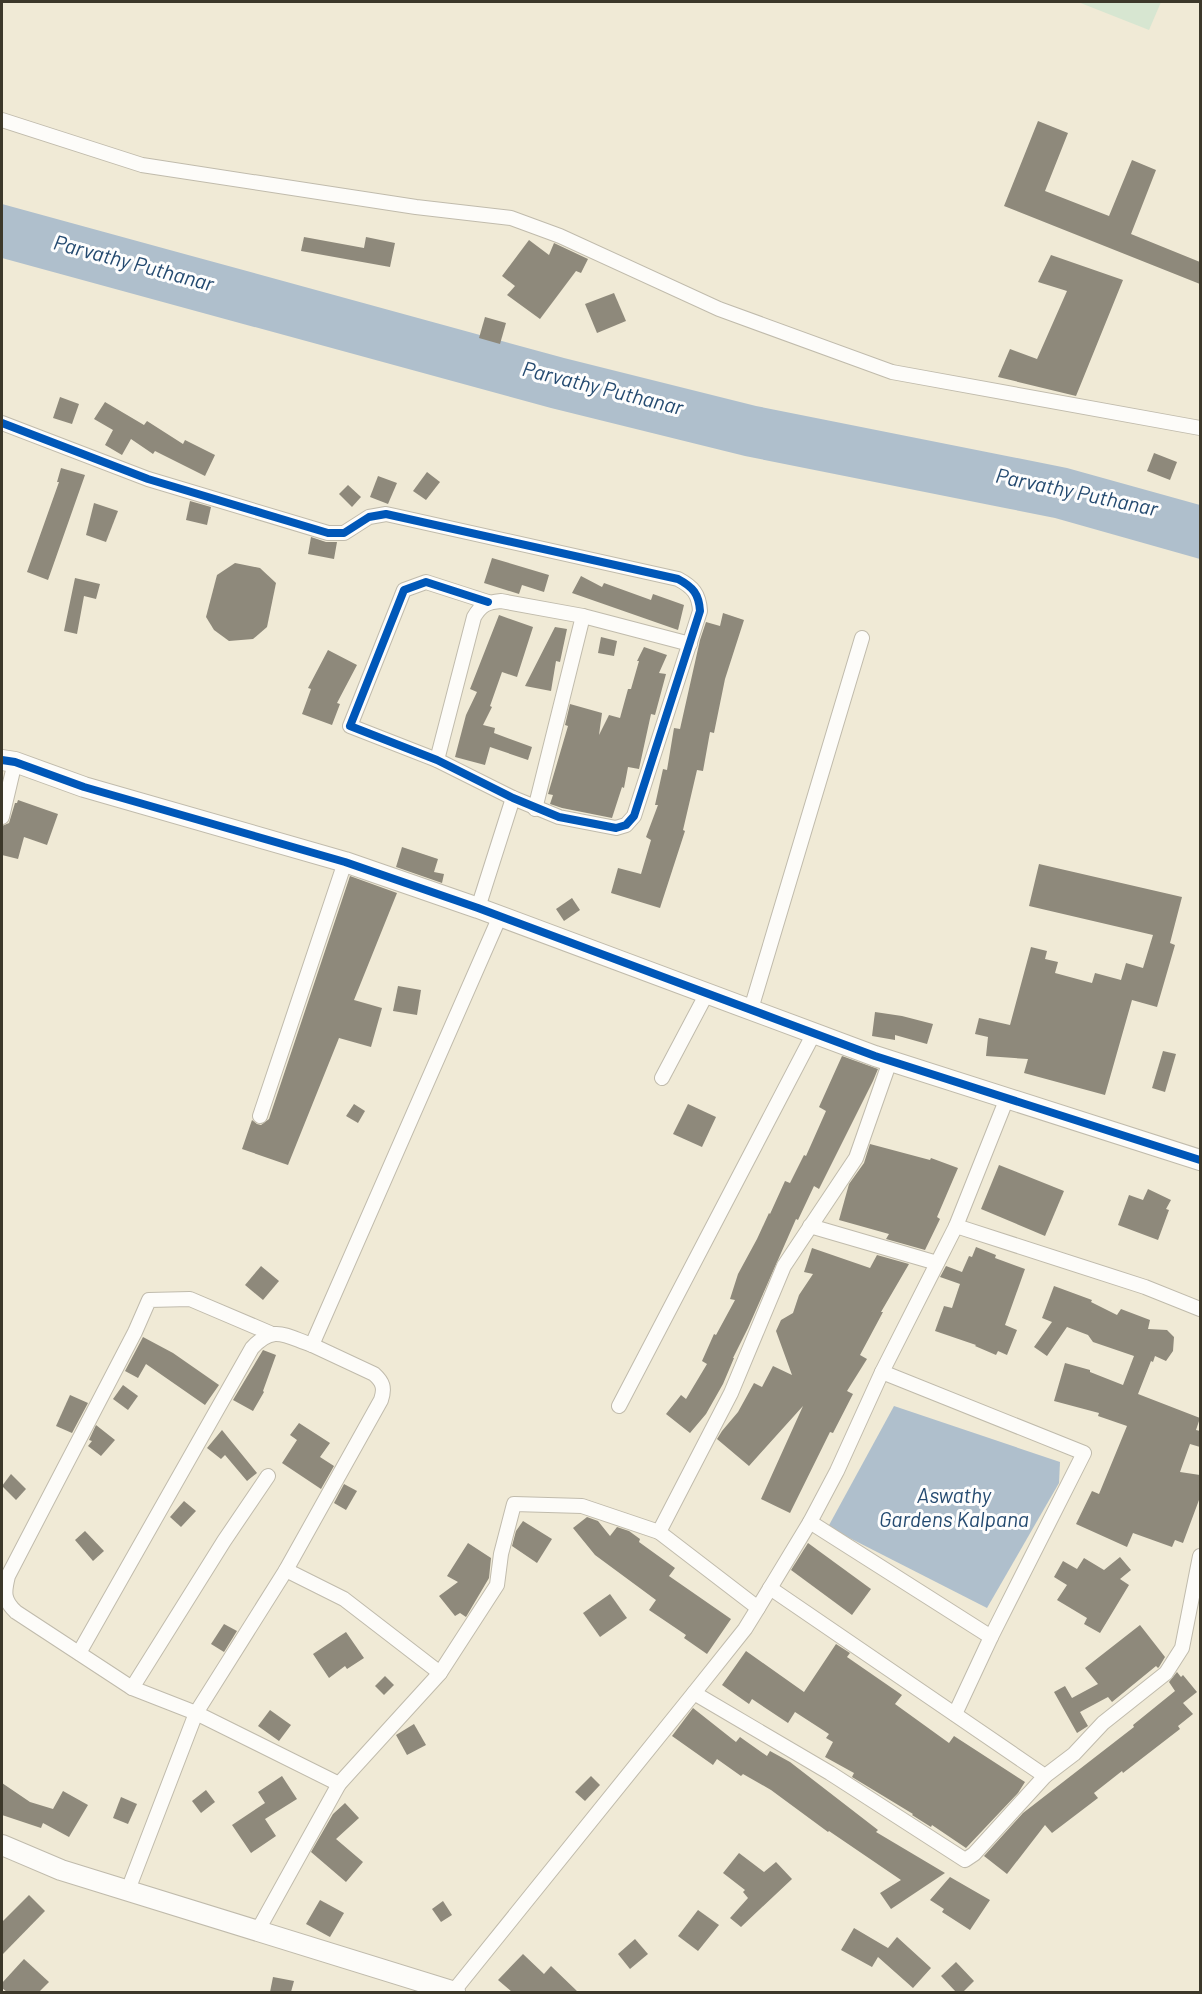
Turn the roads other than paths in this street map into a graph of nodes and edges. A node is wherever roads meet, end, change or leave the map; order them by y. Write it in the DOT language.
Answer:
graph roads {
  1 [pos="2,120"];
  2 [pos="2,423"];
  3 [pos="1200,428"];
  4 [pos="488,602"];
  5 [pos="583,616"];
  6 [pos="862,638"];
  7 [pos="690,644"];
  8 [pos="437,760"];
  9 [pos="8,761"];
  10 [pos="513,798"];
  11 [pos="535,808"];
  12 [pos="2,817"];
  13 [pos="345,861"];
  14 [pos="478,908"];
  15 [pos="500,916"];
  16 [pos="706,993"];
  17 [pos="751,1009"];
  18 [pos="814,1033"];
  19 [pos="890,1061"];
  20 [pos="662,1078"];
  21 [pos="1007,1098"];
  22 [pos="260,1116"];
  23 [pos="1200,1160"];
  24 [pos="810,1226"];
  25 [pos="956,1226"];
  26 [pos="938,1263"];
  27 [pos="1200,1308"];
  28 [pos="270,1333"];
  29 [pos="312,1345"];
  30 [pos="882,1372"];
  31 [pos="619,1406"];
  32 [pos="268,1476"];
  33 [pos="810,1522"];
  34 [pos="659,1532"];
  35 [pos="1200,1556"];
  36 [pos="286,1570"];
  37 [pos="770,1588"];
  38 [pos="758,1608"];
  39 [pos="991,1636"];
  40 [pos="79,1653"];
  41 [pos="440,1673"];
  42 [pos="132,1688"];
  43 [pos="694,1693"];
  44 [pos="196,1713"];
  45 [pos="955,1714"];
  46 [pos="1045,1776"];
  47 [pos="339,1784"];
  48 [pos="2,1845"];
  49 [pos="128,1890"];
  50 [pos="258,1930"];
  51 [pos="454,1992"];
  1 -- 3 [label="street"];
  2 -- 7 [label="street"];
  4 -- 5 [label="street"];
  4 -- 8 [label="street"];
  4 -- 8 [label="street"];
  5 -- 7 [label="street"];
  5 -- 11 [label="street"];
  6 -- 17 [label="street"];
  7 -- 11 [label="street"];
  8 -- 10 [label="street"];
  9 -- 12 [label="street"];
  9 -- 13 [label="street"];
  10 -- 11 [label="street"];
  10 -- 14 [label="street"];
  13 -- 14 [label="street"];
  13 -- 22 [label="street"];
  14 -- 15 [label="street"];
  15 -- 16 [label="street"];
  15 -- 29 [label="street"];
  16 -- 17 [label="street"];
  16 -- 20 [label="street"];
  17 -- 18 [label="street"];
  18 -- 19 [label="street"];
  18 -- 31 [label="street"];
  19 -- 21 [label="street"];
  19 -- 24 [label="street"];
  21 -- 23 [label="street"];
  21 -- 25 [label="street"];
  24 -- 26 [label="street"];
  24 -- 34 [label="street"];
  25 -- 26 [label="street"];
  25 -- 27 [label="street"];
  26 -- 30 [label="street"];
  28 -- 29 [label="street"];
  28 -- 40 [label="street"];
  28 -- 40 [label="street"];
  29 -- 36 [label="street"];
  30 -- 33 [label="street"];
  30 -- 39 [label="street"];
  32 -- 42 [label="street"];
  33 -- 37 [label="street"];
  33 -- 39 [label="street"];
  34 -- 38 [label="street"];
  34 -- 41 [label="street"];
  35 -- 46 [label="street"];
  36 -- 41 [label="street"];
  36 -- 44 [label="street"];
  37 -- 38 [label="street"];
  37 -- 45 [label="street"];
  38 -- 43 [label="street"];
  39 -- 45 [label="street"];
  40 -- 42 [label="street"];
  41 -- 47 [label="street"];
  42 -- 44 [label="street"];
  43 -- 46 [label="street"];
  43 -- 51 [label="street"];
  44 -- 47 [label="street"];
  44 -- 49 [label="street"];
  45 -- 46 [label="street"];
  47 -- 50 [label="street"];
  48 -- 49 [label="street"];
  49 -- 50 [label="street"];
  50 -- 51 [label="street"];
}
